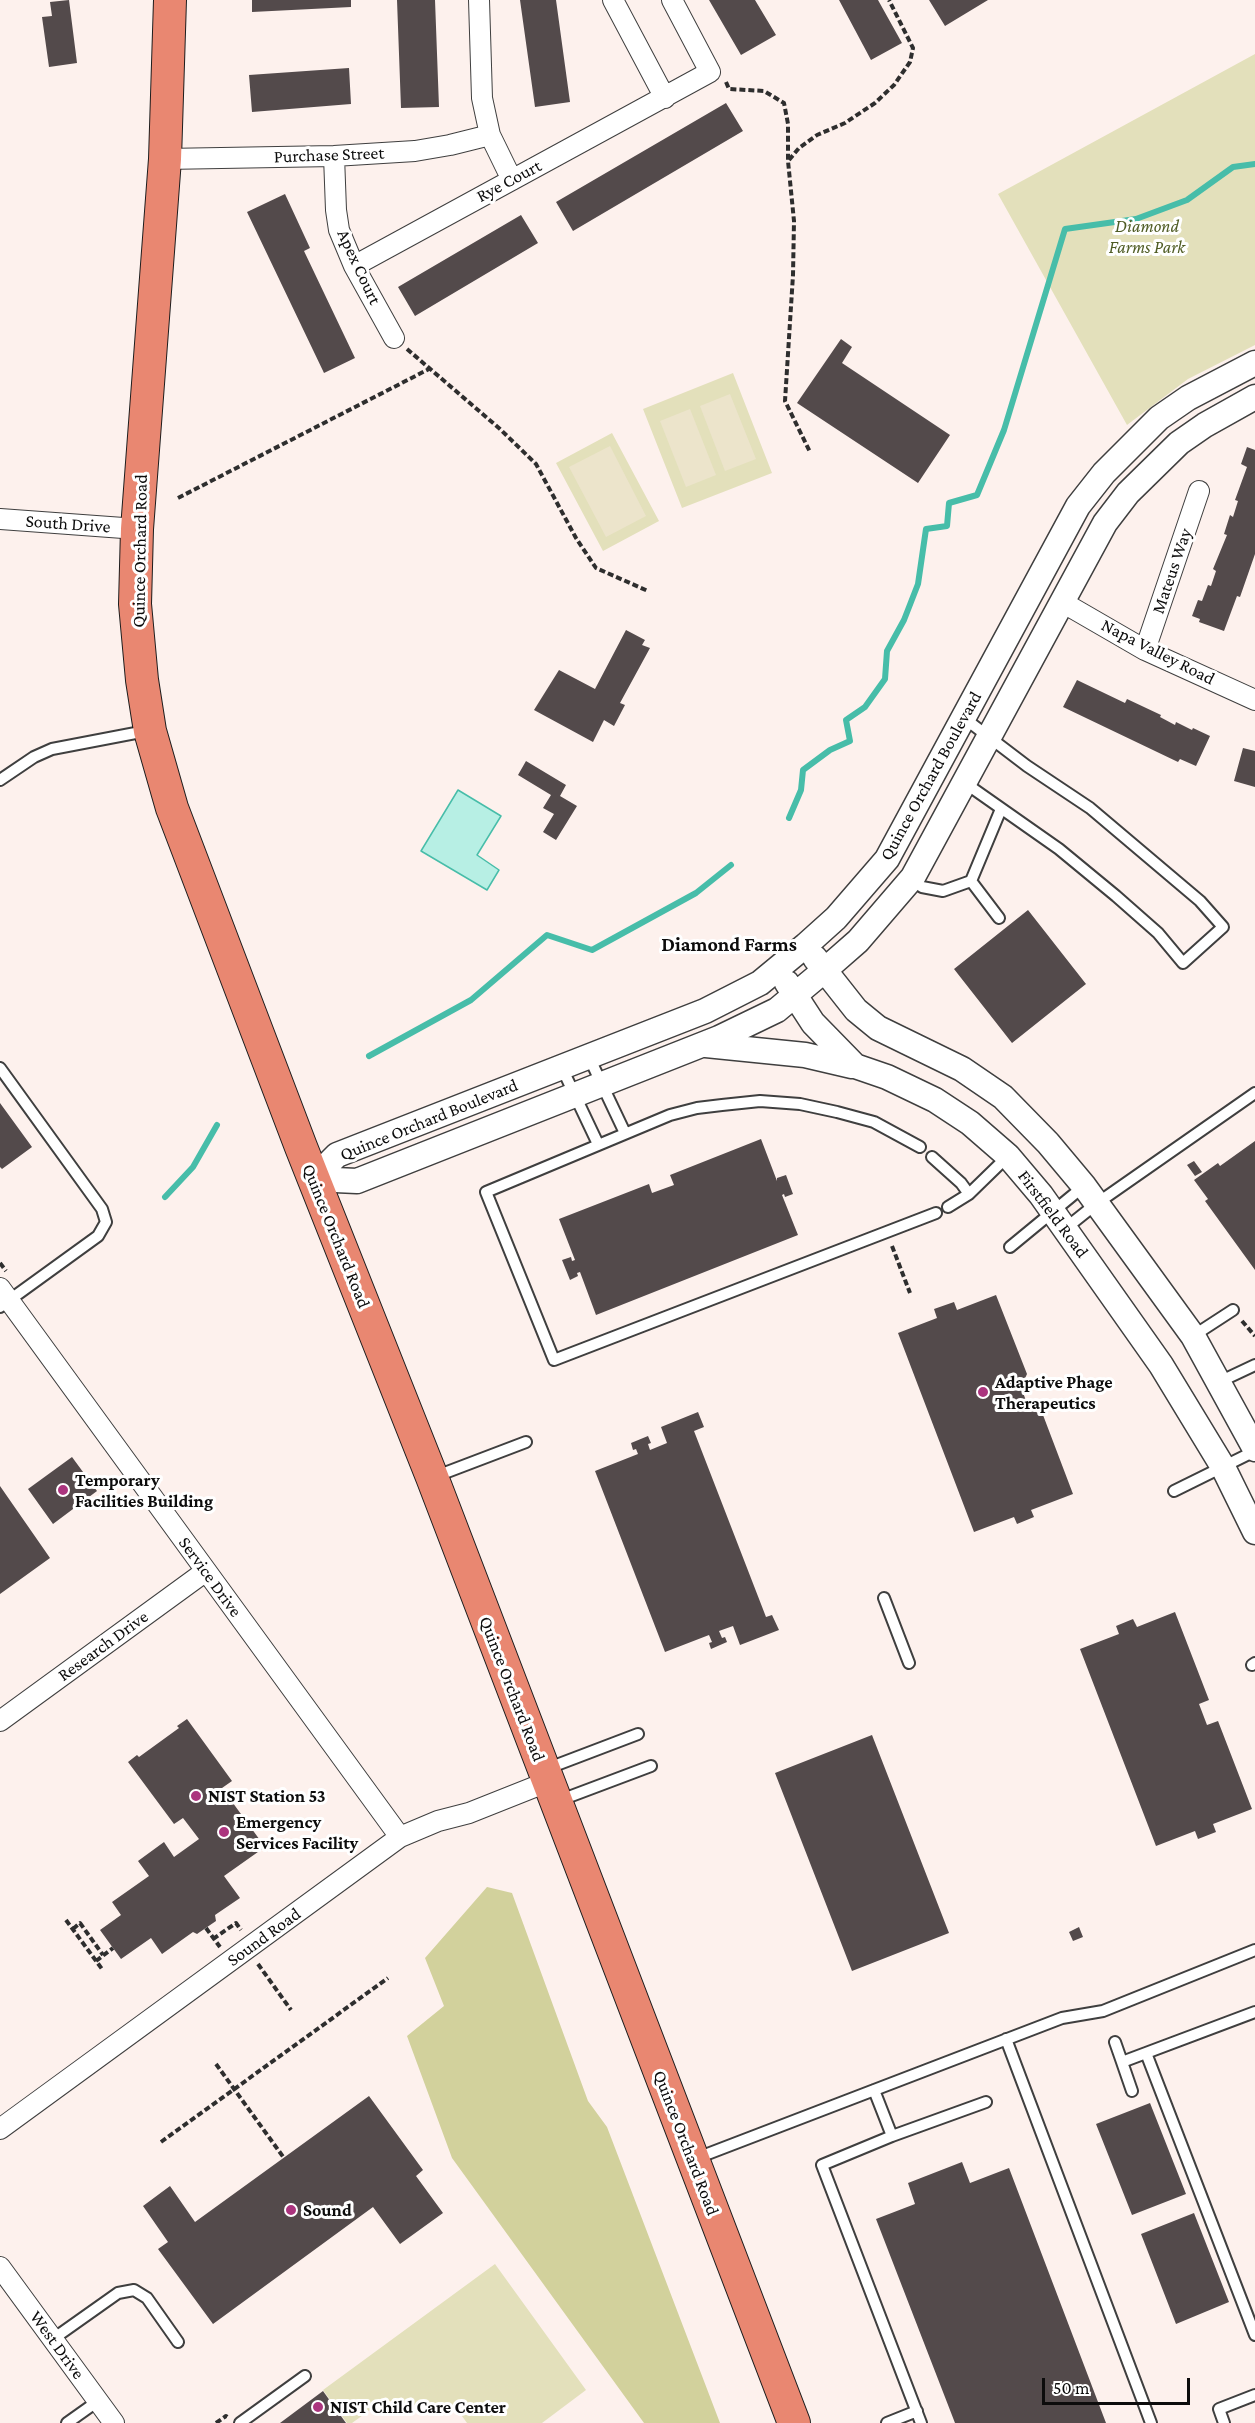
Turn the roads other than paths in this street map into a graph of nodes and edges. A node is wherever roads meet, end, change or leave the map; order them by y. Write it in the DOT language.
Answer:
graph roads {
  1 [pos="170,0"];
  2 [pos="479,0"];
  3 [pos="613,0"];
  4 [pos="672,0"];
  5 [pos="665,98"];
  6 [pos="490,135"];
  7 [pos="334,156"];
  8 [pos="165,159"];
  9 [pos="512,180"];
  10 [pos="354,266"];
  11 [pos="394,338"];
  12 [pos="1255,363"];
  13 [pos="1255,398"];
  14 [pos="1199,491"];
  15 [pos="0,519"];
  16 [pos="137,530"];
  17 [pos="1062,602"];
  18 [pos="1145,650"];
  19 [pos="1255,700"];
  20 [pos="964,718"];
  21 [pos="150,731"];
  22 [pos="989,737"];
  23 [pos="0,780"];
  24 [pos="964,782"];
  25 [pos="1001,809"];
  26 [pos="911,879"];
  27 [pos="971,880"];
  28 [pos="999,918"];
  29 [pos="806,945"];
  30 [pos="776,970"];
  31 [pos="825,970"];
  32 [pos="795,994"];
  33 [pos="704,1044"];
  34 [pos="588,1055"];
  35 [pos="561,1065"];
  36 [pos="855,1066"];
  37 [pos="0,1068"];
  38 [pos="602,1083"];
  39 [pos="1255,1093"];
  40 [pos="575,1094"];
  41 [pos="625,1133"];
  42 [pos="598,1144"];
  43 [pos="920,1147"];
  44 [pos="1008,1156"];
  45 [pos="932,1157"];
  46 [pos="313,1179"];
  47 [pos="969,1194"];
  48 [pos="1090,1195"];
  49 [pos="948,1207"];
  50 [pos="936,1213"];
  51 [pos="1060,1220"];
  52 [pos="1010,1247"];
  53 [pos="3,1299"];
  54 [pos="1233,1310"];
  55 [pos="1193,1336"];
  56 [pos="1255,1365"];
  57 [pos="1220,1382"];
  58 [pos="526,1442"];
  59 [pos="1255,1450"];
  60 [pos="1223,1467"];
  61 [pos="432,1478"];
  62 [pos="1174,1491"];
  63 [pos="1255,1532"];
  64 [pos="206,1571"];
  65 [pos="884,1598"];
  66 [pos="909,1663"];
  67 [pos="0,1721"];
  68 [pos="638,1734"];
  69 [pos="651,1766"];
  70 [pos="549,1785"];
  71 [pos="400,1837"];
  72 [pos="1255,1950"];
  73 [pos="1255,2012"];
  74 [pos="1006,2038"];
  75 [pos="1115,2042"];
  76 [pos="1146,2054"];
  77 [pos="1122,2062"];
  78 [pos="874,2090"];
  79 [pos="1132,2091"];
  80 [pos="986,2102"];
  81 [pos="0,2129"];
  82 [pos="892,2136"];
  83 [pos="692,2160"];
  84 [pos="0,2267"];
  85 [pos="1255,2335"];
  86 [pos="53,2339"];
  87 [pos="178,2342"];
  88 [pos="305,2376"];
  89 [pos="1255,2395"];
  90 [pos="98,2401"];
  91 [pos="917,2411"];
  92 [pos="67,2423"];
  93 [pos="114,2423"];
  94 [pos="240,2423"];
  95 [pos="794,2423"];
  96 [pos="887,2423"];
  97 [pos="921,2423"];
  98 [pos="1151,2423"];
  99 [pos="1224,2423"];
  1 -- 8 [label="main road, Quince Orchard Road"];
  2 -- 6 [label="street"];
  3 -- 5 [label="street"];
  4 -- 5 [label="street, Rye Court"];
  5 -- 9 [label="street, Rye Court"];
  6 -- 7 [label="street, Purchase Street"];
  6 -- 9 [label="street"];
  7 -- 8 [label="street, Purchase Street"];
  7 -- 10 [label="street, Apex Court"];
  8 -- 16 [label="main road, Quince Orchard Road"];
  9 -- 10 [label="street, Rye Court"];
  10 -- 11 [label="street, Apex Court"];
  12 -- 20 [label="street, Quince Orchard Boulevard"];
  13 -- 17 [label="street, Quince Orchard Boulevard"];
  14 -- 18 [label="street, Mateus Way"];
  15 -- 16 [label="street, South Drive"];
  16 -- 21 [label="main road, Quince Orchard Road"];
  17 -- 18 [label="street, Napa Valley Road"];
  17 -- 22 [label="street, Quince Orchard Boulevard"];
  18 -- 19 [label="street, Napa Valley Road"];
  20 -- 22 [label="lane"];
  20 -- 29 [label="street, Quince Orchard Boulevard"];
  21 -- 23 [label="lane"];
  21 -- 46 [label="main road, Quince Orchard Road"];
  22 -- 24 [label="street, Quince Orchard Boulevard"];
  22 -- 25 [label="lane"];
  24 -- 25 [label="lane"];
  24 -- 26 [label="street, Quince Orchard Boulevard"];
  25 -- 27 [label="lane"];
  26 -- 27 [label="lane"];
  26 -- 31 [label="street, Quince Orchard Boulevard"];
  27 -- 28 [label="lane"];
  29 -- 30 [label="street, Quince Orchard Boulevard"];
  29 -- 31 [label="street"];
  30 -- 32 [label="street, Firstfield Road"];
  30 -- 34 [label="street, Quince Orchard Boulevard"];
  31 -- 32 [label="street, Quince Orchard Boulevard"];
  31 -- 48 [label="street"];
  32 -- 33 [label="street, Quince Orchard Boulevard"];
  32 -- 36 [label="street, Firstfield Road"];
  33 -- 36 [label="street"];
  33 -- 38 [label="street, Quince Orchard Boulevard"];
  34 -- 35 [label="street, Quince Orchard Boulevard"];
  34 -- 38 [label="lane"];
  35 -- 40 [label="lane"];
  35 -- 46 [label="street, Quince Orchard Boulevard"];
  36 -- 44 [label="street, Firstfield Road"];
  37 -- 53 [label="lane"];
  38 -- 40 [label="street, Quince Orchard Boulevard"];
  38 -- 41 [label="lane"];
  39 -- 48 [label="lane"];
  40 -- 42 [label="lane"];
  40 -- 46 [label="street, Quince Orchard Boulevard"];
  41 -- 42 [label="lane"];
  41 -- 43 [label="lane"];
  42 -- 50 [label="lane"];
  44 -- 47 [label="lane"];
  44 -- 51 [label="street, Firstfield Road"];
  45 -- 47 [label="lane"];
  46 -- 61 [label="main road, Quince Orchard Road"];
  47 -- 49 [label="lane"];
  48 -- 51 [label="lane"];
  48 -- 51 [label="lane"];
  48 -- 55 [label="street"];
  51 -- 52 [label="lane"];
  51 -- 60 [label="street, Firstfield Road"];
  53 -- 64 [label="street, Service Drive"];
  54 -- 55 [label="lane"];
  55 -- 57 [label="street"];
  56 -- 57 [label="lane"];
  57 -- 59 [label="street"];
  58 -- 61 [label="lane"];
  59 -- 60 [label="lane"];
  60 -- 62 [label="lane"];
  60 -- 63 [label="street, Firstfield Road"];
  61 -- 70 [label="main road, Quince Orchard Road"];
  64 -- 67 [label="street, Research Drive"];
  64 -- 71 [label="street, Service Drive"];
  65 -- 66 [label="lane"];
  68 -- 70 [label="lane"];
  69 -- 70 [label="lane"];
  70 -- 71 [label="street, Sound Road"];
  70 -- 83 [label="main road, Quince Orchard Road"];
  71 -- 81 [label="street, Sound Road"];
  72 -- 74 [label="lane"];
  73 -- 76 [label="lane"];
  74 -- 78 [label="lane"];
  74 -- 98 [label="lane"];
  75 -- 77 [label="lane"];
  76 -- 77 [label="lane"];
  76 -- 85 [label="lane"];
  77 -- 79 [label="lane"];
  78 -- 82 [label="lane"];
  78 -- 83 [label="lane"];
  80 -- 82 [label="lane"];
  82 -- 91 [label="lane"];
  83 -- 95 [label="main road, Quince Orchard Road"];
  84 -- 86 [label="street, West Drive"];
  86 -- 87 [label="lane"];
  86 -- 90 [label="street, West Drive"];
  88 -- 94 [label="lane"];
  89 -- 99 [label="lane"];
  90 -- 92 [label="lane"];
  90 -- 93 [label="street, West Drive"];
  91 -- 96 [label="lane"];
  91 -- 97 [label="lane"];
}
